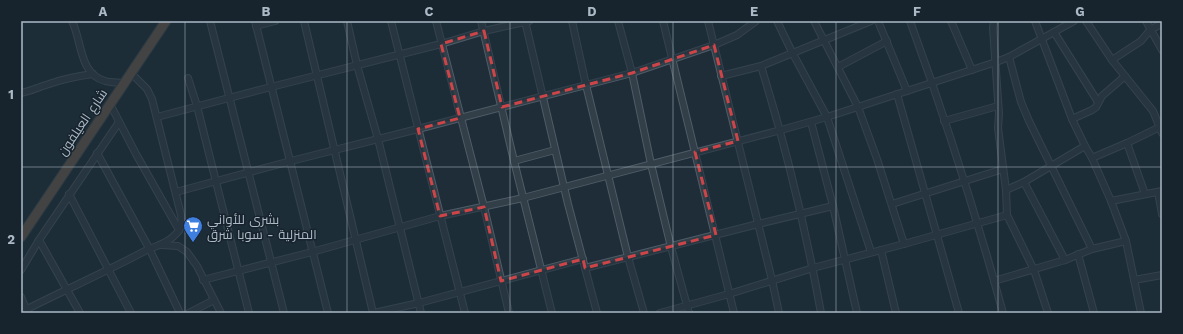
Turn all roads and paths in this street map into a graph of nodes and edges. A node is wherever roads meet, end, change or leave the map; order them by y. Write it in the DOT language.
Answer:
graph roads {
  1 [pos="72,21"];
  2 [pos="166,21"];
  3 [pos="210,21"];
  4 [pos="275,21"];
  5 [pos="304,21"];
  6 [pos="347,21"];
  7 [pos="391,21"];
  8 [pos="436,21"];
  9 [pos="481,21"];
  10 [pos="526,21"];
  11 [pos="572,21"];
  12 [pos="618,21"];
  13 [pos="663,21"];
  14 [pos="708,21"];
  15 [pos="756,21"];
  16 [pos="777,21"];
  17 [pos="814,21"];
  18 [pos="871,21"];
  19 [pos="878,21"];
  20 [pos="910,21"];
  21 [pos="951,21"];
  22 [pos="994,21"];
  23 [pos="1035,21"];
  24 [pos="1072,21"];
  25 [pos="1086,21"];
  26 [pos="1146,21"];
  27 [pos="256,23"];
  28 [pos="1162,24"];
  29 [pos="1151,30"];
  30 [pos="484,31"];
  31 [pos="1054,32"];
  32 [pos="1043,39"];
  33 [pos="824,40"];
  34 [pos="886,41"];
  35 [pos="441,44"];
  36 [pos="714,45"];
  37 [pos="1162,50"];
  38 [pos="792,52"];
  39 [pos="400,54"];
  40 [pos="1008,57"];
  41 [pos="672,59"];
  42 [pos="1112,60"];
  43 [pos="996,62"];
  44 [pos="357,65"];
  45 [pos="761,66"];
  46 [pos="838,67"];
  47 [pos="972,70"];
  48 [pos="131,73"];
  49 [pos="632,73"];
  50 [pos="93,74"];
  51 [pos="316,76"];
  52 [pos="721,76"];
  53 [pos="1125,76"];
  54 [pos="188,78"];
  55 [pos="124,83"];
  56 [pos="932,83"];
  57 [pos="586,85"];
  58 [pos="271,87"];
  59 [pos="907,91"];
  60 [pos="21,92"];
  61 [pos="897,94"];
  62 [pos="543,96"];
  63 [pos="230,98"];
  64 [pos="1098,102"];
  65 [pos="110,104"];
  66 [pos="197,106"];
  67 [pos="502,106"];
  68 [pos="998,106"];
  69 [pos="858,107"];
  70 [pos="157,117"];
  71 [pos="827,117"];
  72 [pos="460,118"];
  73 [pos="1072,119"];
  74 [pos="944,121"];
  75 [pos="119,122"];
  76 [pos="811,122"];
  77 [pos="1161,126"];
  78 [pos="418,129"];
  79 [pos="781,130"];
  80 [pos="1162,134"];
  81 [pos="378,138"];
  82 [pos="738,140"];
  83 [pos="1127,143"];
  84 [pos="1085,146"];
  85 [pos="335,150"];
  86 [pos="555,150"];
  87 [pos="695,152"];
  88 [pos="97,153"];
  89 [pos="1092,158"];
  90 [pos="291,161"];
  91 [pos="514,161"];
  92 [pos="651,164"];
  93 [pos="1052,166"];
  94 [pos="1003,170"];
  95 [pos="248,172"];
  96 [pos="609,176"];
  97 [pos="215,181"];
  98 [pos="965,182"];
  99 [pos="1024,182"];
  100 [pos="564,186"];
  101 [pos="1006,190"];
  102 [pos="176,192"];
  103 [pos="1160,192"];
  104 [pos="926,193"];
  105 [pos="69,194"];
  106 [pos="1145,194"];
  107 [pos="524,198"];
  108 [pos="1111,201"];
  109 [pos="892,204"];
  110 [pos="833,206"];
  111 [pos="484,207"];
  112 [pos="800,213"];
  113 [pos="1162,214"];
  114 [pos="1007,215"];
  115 [pos="440,216"];
  116 [pos="976,223"];
  117 [pos="758,224"];
  118 [pos="400,228"];
  119 [pos="179,230"];
  120 [pos="938,234"];
  121 [pos="716,235"];
  122 [pos="21,237"];
  123 [pos="39,240"];
  124 [pos="356,240"];
  125 [pos="1126,241"];
  126 [pos="904,244"];
  127 [pos="162,245"];
  128 [pos="671,247"];
  129 [pos="149,248"];
  130 [pos="1092,249"];
  131 [pos="881,250"];
  132 [pos="312,252"];
  133 [pos="871,252"];
  134 [pos="1078,254"];
  135 [pos="628,257"];
  136 [pos="583,260"];
  137 [pos="846,260"];
  138 [pos="1065,260"];
  139 [pos="271,262"];
  140 [pos="585,268"];
  141 [pos="813,268"];
  142 [pos="21,270"];
  143 [pos="109,270"];
  144 [pos="541,270"];
  145 [pos="1034,270"];
  146 [pos="238,271"];
  147 [pos="1162,275"];
  148 [pos="203,280"];
  149 [pos="772,280"];
  150 [pos="1134,280"];
  151 [pos="501,281"];
  152 [pos="994,281"];
  153 [pos="67,289"];
  154 [pos="460,292"];
  155 [pos="729,294"];
  156 [pos="21,297"];
  157 [pos="214,300"];
  158 [pos="419,303"];
  159 [pos="687,305"];
  160 [pos="28,311"];
  161 [pos="80,313"];
  162 [pos="131,313"];
  163 [pos="180,313"];
  164 [pos="189,313"];
  165 [pos="221,313"];
  166 [pos="249,313"];
  167 [pos="284,313"];
  168 [pos="328,313"];
  169 [pos="373,313"];
  170 [pos="421,313"];
  171 [pos="465,313"];
  172 [pos="509,313"];
  173 [pos="552,313"];
  174 [pos="597,313"];
  175 [pos="644,313"];
  176 [pos="660,313"];
  177 [pos="689,313"];
  178 [pos="734,313"];
  179 [pos="779,313"];
  180 [pos="821,313"];
  181 [pos="857,313"];
  182 [pos="896,313"];
  183 [pos="959,313"];
  184 [pos="1003,313"];
  185 [pos="1048,313"];
  186 [pos="1094,313"];
  187 [pos="1141,313"];
  1 -- 50 [label="street"];
  2 -- 48 [label="highway, شارع العيلفون"];
  3 -- 63 [label="street"];
  4 -- 27 [label="street"];
  5 -- 51 [label="street"];
  6 -- 44 [label="street"];
  7 -- 39 [label="street"];
  8 -- 35 [label="street"];
  9 -- 30 [label="street"];
  10 -- 30 [label="street"];
  10 -- 62 [label="street"];
  11 -- 57 [label="street"];
  12 -- 49 [label="street"];
  13 -- 41 [label="street"];
  14 -- 36 [label="street"];
  15 -- 36 [label="street"];
  16 -- 38 [label="street"];
  17 -- 33 [label="street"];
  18 -- 33 [label="street"];
  19 -- 34 [label="street"];
  20 -- 56 [label="street"];
  21 -- 47 [label="street"];
  22 -- 43 [label="street"];
  23 -- 32 [label="street"];
  24 -- 31 [label="street"];
  25 -- 42 [label="street"];
  26 -- 29 [label="street"];
  27 -- 58 [label="street"];
  28 -- 29 [label="street"];
  29 -- 37 [label="street"];
  29 -- 42 [label="street"];
  30 -- 35 [label="street"];
  30 -- 67 [label="street"];
  31 -- 32 [label="street"];
  31 -- 64 [label="street"];
  32 -- 40 [label="street"];
  32 -- 73 [label="street"];
  33 -- 38 [label="street"];
  33 -- 46 [label="street"];
  34 -- 46 [label="street"];
  34 -- 59 [label="street"];
  35 -- 39 [label="street"];
  35 -- 72 [label="street"];
  36 -- 41 [label="street"];
  36 -- 52 [label="street"];
  38 -- 45 [label="street"];
  38 -- 71 [label="street"];
  39 -- 44 [label="street"];
  39 -- 78 [label="street"];
  40 -- 43 [label="street"];
  40 -- 93 [label="street"];
  41 -- 49 [label="street"];
  41 -- 87 [label="street"];
  42 -- 53 [label="street"];
  43 -- 47 [label="street"];
  43 -- 68 [label="street"];
  44 -- 51 [label="street"];
  44 -- 81 [label="street"];
  45 -- 52 [label="street"];
  45 -- 79 [label="street"];
  46 -- 69 [label="street"];
  47 -- 56 [label="street"];
  48 -- 55 [label="highway, شارع العيلفون"];
  48 -- 70 [label="street"];
  49 -- 57 [label="street"];
  49 -- 92 [label="street"];
  50 -- 55 [label="street"];
  50 -- 60 [label="street"];
  51 -- 58 [label="street"];
  51 -- 85 [label="street"];
  52 -- 82 [label="street"];
  53 -- 64 [label="street"];
  53 -- 77 [label="street"];
  54 -- 66 [label="street"];
  55 -- 65 [label="highway, شارع العيلفون"];
  56 -- 59 [label="street"];
  56 -- 74 [label="street"];
  57 -- 62 [label="street"];
  57 -- 96 [label="street"];
  58 -- 63 [label="street"];
  58 -- 90 [label="street"];
  59 -- 61 [label="street"];
  61 -- 69 [label="street"];
  61 -- 104 [label="street"];
  62 -- 67 [label="street"];
  62 -- 86 [label="street"];
  63 -- 66 [label="street"];
  63 -- 95 [label="street"];
  64 -- 73 [label="street"];
  65 -- 75 [label="street"];
  65 -- 122 [label="highway, شارع العيلفون"];
  66 -- 70 [label="street"];
  66 -- 97 [label="street"];
  67 -- 72 [label="street"];
  67 -- 91 [label="street"];
  68 -- 74 [label="street"];
  68 -- 94 [label="street"];
  69 -- 71 [label="street"];
  69 -- 109 [label="street"];
  70 -- 102 [label="street"];
  71 -- 76 [label="street"];
  71 -- 133 [label="street"];
  72 -- 78 [label="street"];
  72 -- 111 [label="street"];
  73 -- 84 [label="street"];
  74 -- 98 [label="street"];
  75 -- 88 [label="street"];
  75 -- 119 [label="street"];
  76 -- 79 [label="street"];
  76 -- 110 [label="street"];
  77 -- 80 [label="street"];
  77 -- 83 [label="street"];
  78 -- 81 [label="street"];
  78 -- 115 [label="street"];
  79 -- 82 [label="street"];
  79 -- 112 [label="street"];
  81 -- 85 [label="street"];
  81 -- 118 [label="street"];
  82 -- 87 [label="street"];
  82 -- 117 [label="street"];
  83 -- 89 [label="street"];
  83 -- 106 [label="street"];
  84 -- 89 [label="street"];
  84 -- 93 [label="street"];
  85 -- 90 [label="street"];
  85 -- 124 [label="street"];
  86 -- 91 [label="street"];
  86 -- 100 [label="street"];
  87 -- 92 [label="street"];
  87 -- 121 [label="street"];
  88 -- 105 [label="street"];
  88 -- 129 [label="street"];
  89 -- 108 [label="street"];
  90 -- 95 [label="street"];
  90 -- 132 [label="street"];
  91 -- 107 [label="street"];
  92 -- 96 [label="street"];
  92 -- 128 [label="street"];
  93 -- 99 [label="street"];
  93 -- 130 [label="street"];
  94 -- 98 [label="street"];
  94 -- 101 [label="street"];
  95 -- 97 [label="street"];
  95 -- 139 [label="street"];
  96 -- 100 [label="street"];
  96 -- 135 [label="street"];
  97 -- 102 [label="street"];
  97 -- 146 [label="street"];
  98 -- 104 [label="street"];
  98 -- 116 [label="street"];
  99 -- 101 [label="street"];
  99 -- 138 [label="street"];
  100 -- 107 [label="street"];
  100 -- 136 [label="street"];
  101 -- 114 [label="street"];
  102 -- 119 [label="street"];
  103 -- 106 [label="street"];
  103 -- 113 [label="street"];
  104 -- 109 [label="street"];
  104 -- 120 [label="street"];
  105 -- 123 [label="street"];
  105 -- 143 [label="street"];
  106 -- 108 [label="street"];
  107 -- 111 [label="street"];
  107 -- 144 [label="street"];
  108 -- 125 [label="street"];
  109 -- 126 [label="street"];
  110 -- 112 [label="street"];
  110 -- 137 [label="street"];
  111 -- 115 [label="street"];
  111 -- 151 [label="street"];
  112 -- 117 [label="street"];
  112 -- 141 [label="street"];
  114 -- 116 [label="street"];
  114 -- 145 [label="street"];
  115 -- 118 [label="street"];
  115 -- 154 [label="street"];
  116 -- 120 [label="street"];
  116 -- 152 [label="street"];
  117 -- 121 [label="street"];
  117 -- 149 [label="street"];
  118 -- 124 [label="street"];
  118 -- 158 [label="street"];
  119 -- 127 [label="street"];
  120 -- 126 [label="street"];
  120 -- 183 [label="street"];
  121 -- 128 [label="street"];
  121 -- 155 [label="street"];
  123 -- 142 [label="street"];
  123 -- 153 [label="street"];
  124 -- 132 [label="street"];
  124 -- 169 [label="street"];
  125 -- 130 [label="street"];
  125 -- 150 [label="street"];
  126 -- 131 [label="street"];
  127 -- 129 [label="street"];
  127 -- 148 [label="street"];
  128 -- 135 [label="street"];
  128 -- 159 [label="street"];
  129 -- 143 [label="street"];
  129 -- 163 [label="street"];
  130 -- 134 [label="street"];
  131 -- 133 [label="street"];
  131 -- 182 [label="street"];
  132 -- 139 [label="street"];
  132 -- 168 [label="street"];
  133 -- 137 [label="street"];
  134 -- 138 [label="street"];
  134 -- 186 [label="street"];
  135 -- 140 [label="street"];
  135 -- 175 [label="street"];
  136 -- 140 [label="street"];
  136 -- 144 [label="street"];
  137 -- 141 [label="street"];
  137 -- 181 [label="street"];
  138 -- 145 [label="street"];
  139 -- 146 [label="street"];
  139 -- 167 [label="street"];
  140 -- 174 [label="street"];
  141 -- 149 [label="street"];
  141 -- 180 [label="street"];
  143 -- 153 [label="street"];
  143 -- 162 [label="street"];
  144 -- 151 [label="street"];
  144 -- 173 [label="street"];
  145 -- 152 [label="street"];
  145 -- 185 [label="street"];
  146 -- 148 [label="street"];
  146 -- 166 [label="street"];
  147 -- 150 [label="street"];
  148 -- 157 [label="street"];
  149 -- 155 [label="street"];
  149 -- 179 [label="street"];
  150 -- 187 [label="street"];
  151 -- 154 [label="street"];
  151 -- 172 [label="street"];
  152 -- 184 [label="street"];
  153 -- 160 [label="street"];
  153 -- 161 [label="street"];
  154 -- 158 [label="street"];
  154 -- 171 [label="street"];
  155 -- 159 [label="street"];
  155 -- 178 [label="street"];
  156 -- 160 [label="street"];
  157 -- 164 [label="street"];
  157 -- 165 [label="street"];
  158 -- 169 [label="street"];
  158 -- 170 [label="street"];
  159 -- 176 [label="street"];
  159 -- 177 [label="street"];
}
